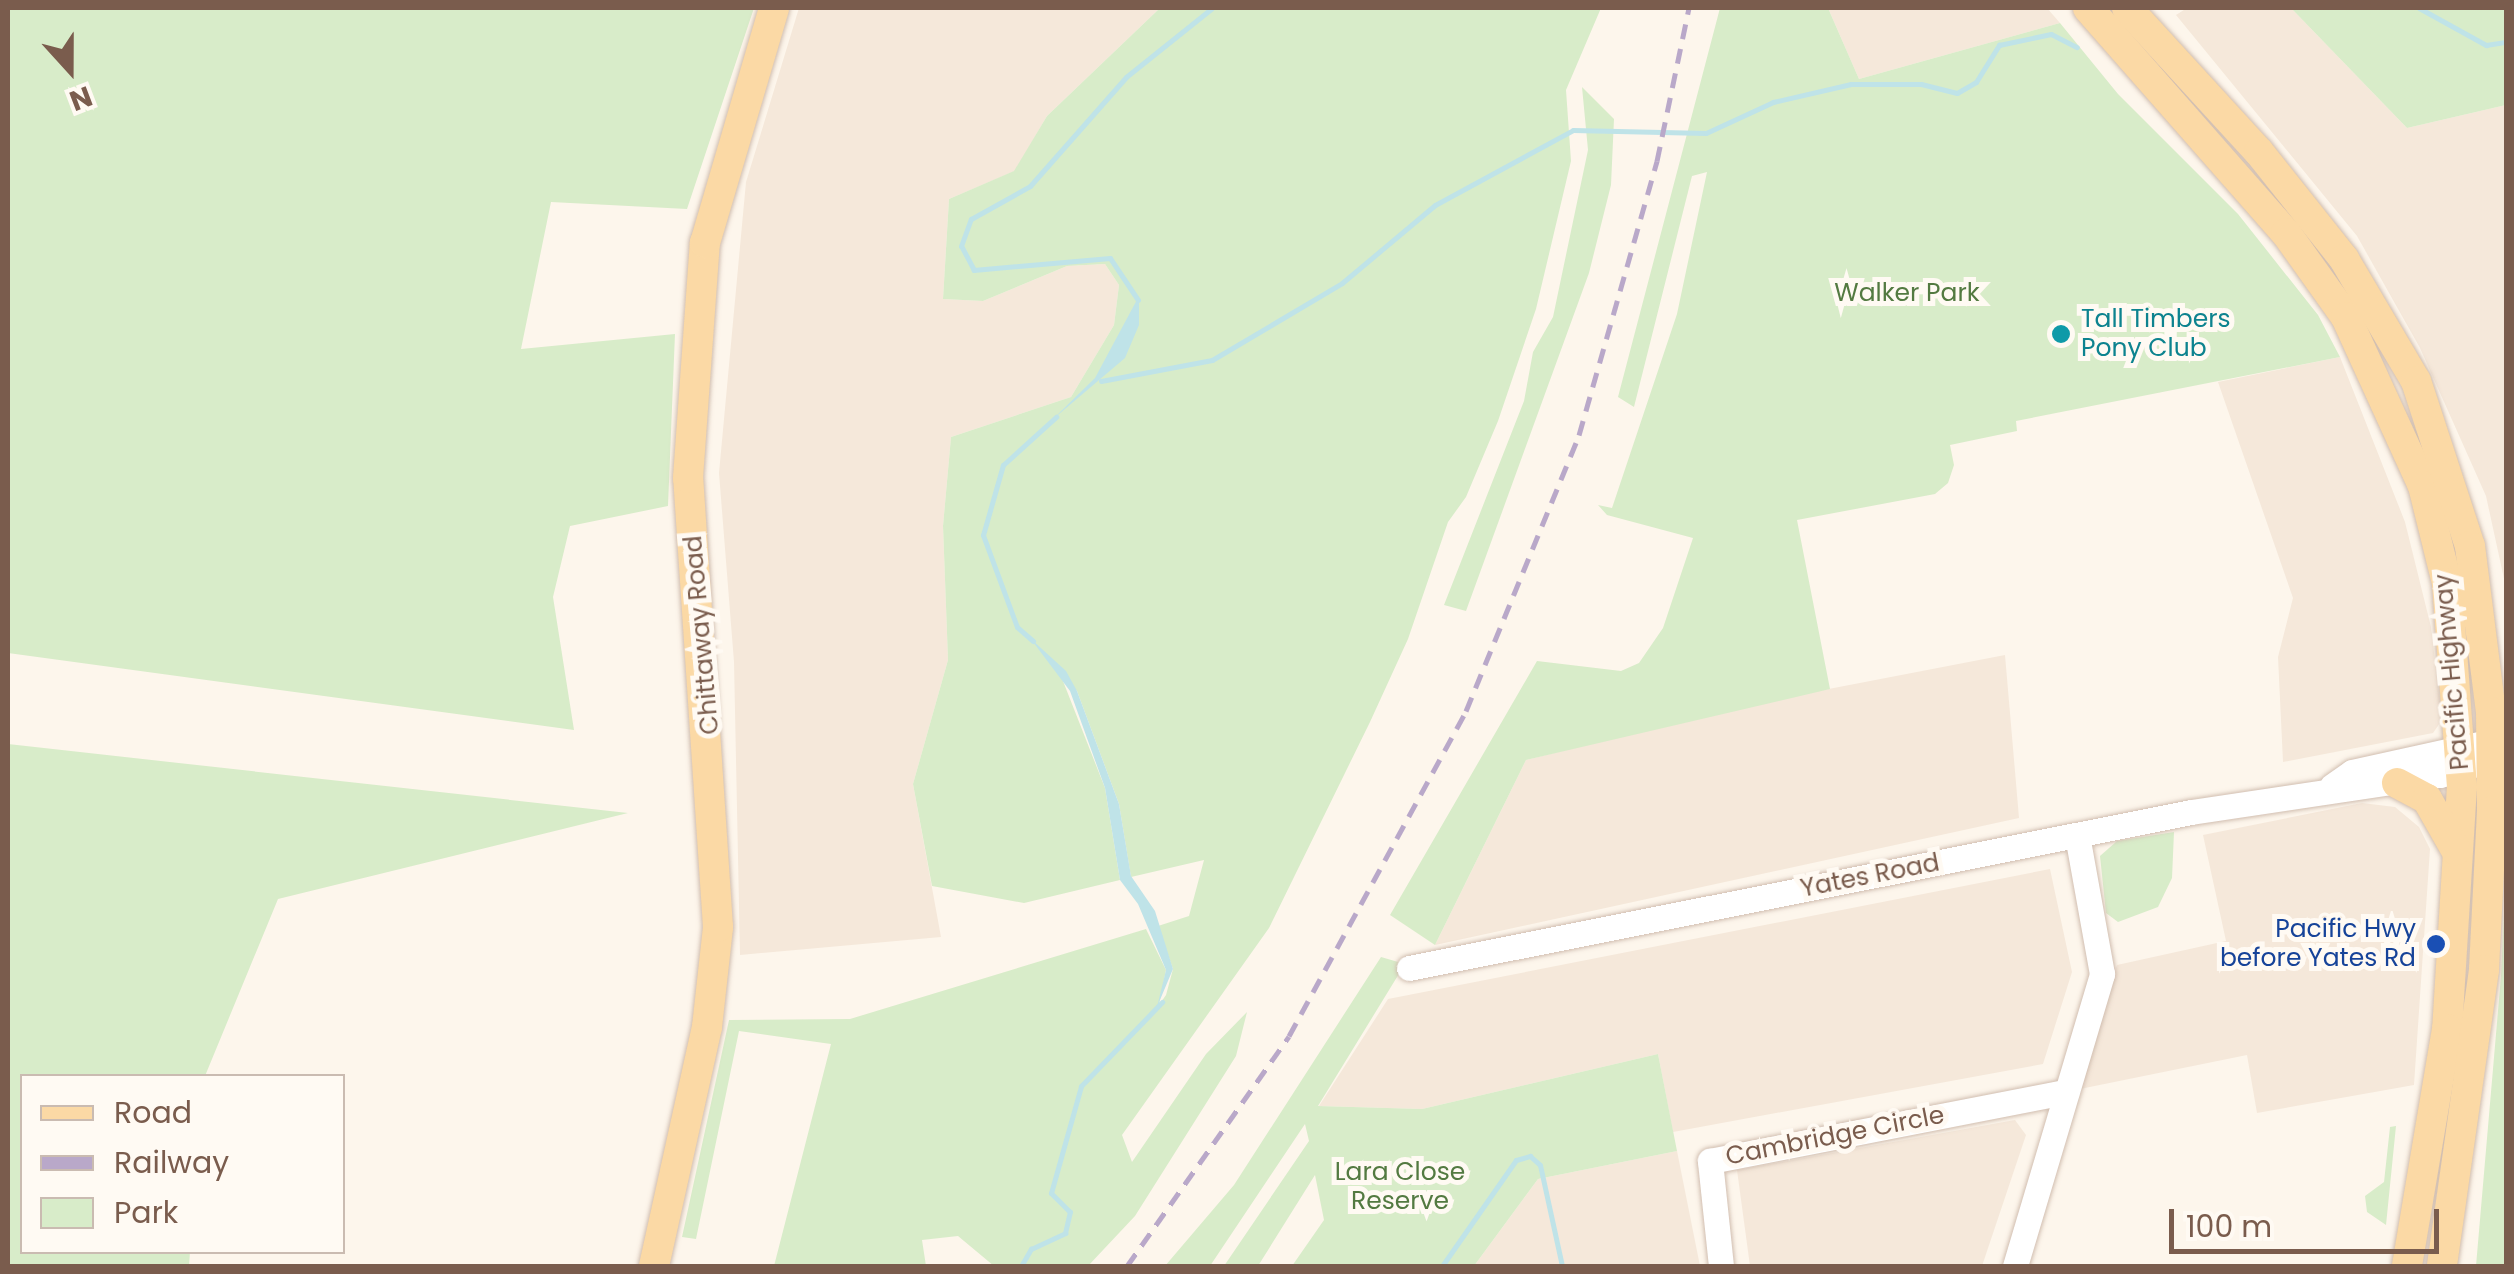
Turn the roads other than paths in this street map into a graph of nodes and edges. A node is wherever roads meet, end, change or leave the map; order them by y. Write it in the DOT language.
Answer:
graph roads {
  1 [pos="774,8"];
  2 [pos="2088,8"];
  3 [pos="2127,8"];
  4 [pos="2483,624"];
  5 [pos="2506,676"];
  6 [pos="2500,748"];
  7 [pos="2462,758"];
  8 [pos="2397,782"];
  9 [pos="2332,786"];
  10 [pos="2500,801"];
  11 [pos="2077,835"];
  12 [pos="2460,858"];
  13 [pos="1409,968"];
  14 [pos="2066,1092"];
  15 [pos="654,1266"];
  16 [pos="1720,1266"];
  17 [pos="2015,1266"];
  18 [pos="2407,1266"];
  19 [pos="2442,1266"];
  1 -- 15 [label="main road, Chittaway Road"];
  2 -- 7 [label="main road, Pacific Highway"];
  3 -- 4 [label="main road, Pacific Highway"];
  4 -- 5 [label="main road"];
  4 -- 6 [label="main road, Pacific Highway"];
  6 -- 7 [label="street"];
  6 -- 10 [label="main road, Pacific Highway"];
  7 -- 8 [label="street, Yates Road"];
  7 -- 9 [label="street, Yates Road"];
  7 -- 12 [label="main road, Pacific Highway"];
  8 -- 9 [label="street, Yates Road"];
  8 -- 12 [label="main road"];
  9 -- 11 [label="street, Yates Road"];
  10 -- 19 [label="main road, Pacific Highway"];
  11 -- 13 [label="street, Yates Road"];
  11 -- 14 [label="street"];
  12 -- 18 [label="main road, Pacific Highway"];
  14 -- 16 [label="street, Cambridge Circle"];
  14 -- 17 [label="street"];
}
